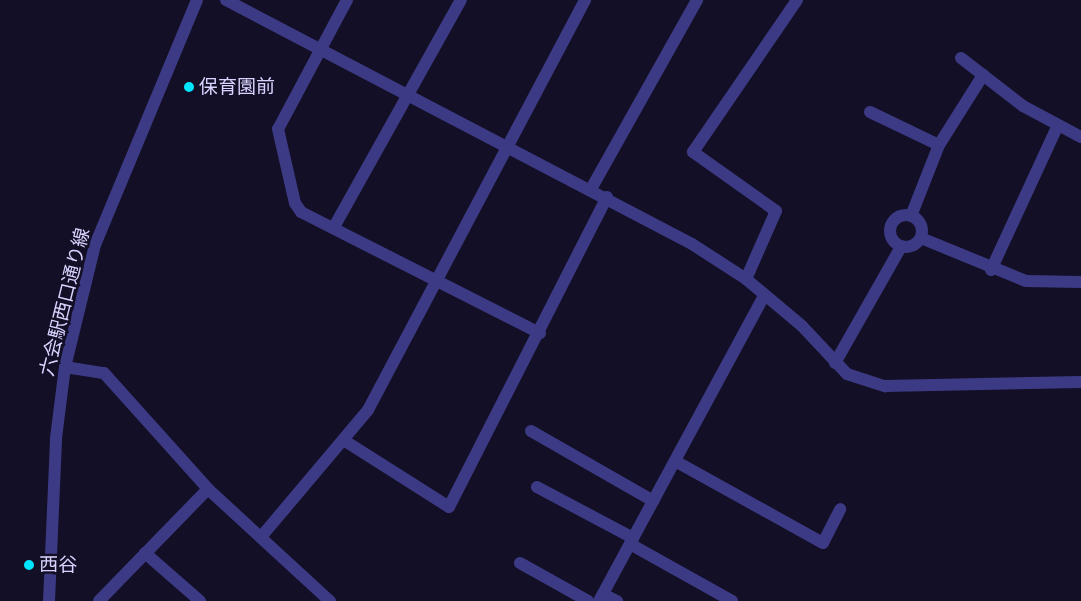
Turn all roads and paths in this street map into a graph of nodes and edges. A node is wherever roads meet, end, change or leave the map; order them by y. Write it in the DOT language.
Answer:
graph roads {
  1 [pos="197,0"];
  2 [pos="226,0"];
  3 [pos="347,0"];
  4 [pos="461,0"];
  5 [pos="585,0"];
  6 [pos="697,0"];
  7 [pos="798,0"];
  8 [pos="323,47"];
  9 [pos="961,58"];
  10 [pos="983,75"];
  11 [pos="410,93"];
  12 [pos="870,112"];
  13 [pos="1057,127"];
  14 [pos="1081,137"];
  15 [pos="939,145"];
  16 [pos="510,146"];
  17 [pos="591,189"];
  18 [pos="607,197"];
  19 [pos="911,216"];
  20 [pos="334,227"];
  21 [pos="921,238"];
  22 [pos="901,247"];
  23 [pos="991,270"];
  24 [pos="746,279"];
  25 [pos="438,282"];
  26 [pos="1081,282"];
  27 [pos="764,296"];
  28 [pos="540,333"];
  29 [pos="835,363"];
  30 [pos="65,366"];
  31 [pos="1081,382"];
  32 [pos="531,431"];
  33 [pos="345,441"];
  34 [pos="674,462"];
  35 [pos="537,487"];
  36 [pos="208,489"];
  37 [pos="653,501"];
  38 [pos="840,510"];
  39 [pos="261,537"];
  40 [pos="632,541"];
  41 [pos="145,553"];
  42 [pos="520,563"];
  43 [pos="601,597"];
  44 [pos="49,601"];
  45 [pos="99,601"];
  46 [pos="200,601"];
  47 [pos="330,601"];
  48 [pos="588,601"];
  49 [pos="617,601"];
  50 [pos="732,601"];
  1 -- 30 [label="street, 六会駅西口通り線"];
  2 -- 8 [label="street"];
  3 -- 8 [label="street"];
  4 -- 11 [label="street"];
  5 -- 16 [label="street"];
  6 -- 17 [label="street"];
  7 -- 24 [label="street"];
  8 -- 11 [label="street"];
  8 -- 20 [label="street"];
  9 -- 10 [label="street"];
  10 -- 13 [label="street"];
  10 -- 15 [label="street"];
  11 -- 16 [label="street"];
  11 -- 20 [label="street"];
  12 -- 15 [label="street"];
  13 -- 14 [label="street"];
  13 -- 23 [label="street"];
  15 -- 19 [label="street"];
  16 -- 17 [label="street"];
  16 -- 25 [label="street"];
  17 -- 18 [label="street"];
  18 -- 24 [label="street"];
  18 -- 28 [label="street"];
  19 -- 21 [label="street"];
  19 -- 22 [label="street"];
  20 -- 25 [label="street"];
  21 -- 22 [label="street"];
  21 -- 23 [label="street"];
  22 -- 29 [label="street"];
  23 -- 26 [label="street"];
  24 -- 27 [label="street"];
  25 -- 28 [label="street"];
  25 -- 33 [label="street"];
  27 -- 29 [label="street"];
  27 -- 34 [label="street"];
  28 -- 33 [label="street"];
  29 -- 31 [label="street"];
  30 -- 36 [label="street"];
  30 -- 44 [label="street, 六会駅西口通り線"];
  32 -- 37 [label="street"];
  33 -- 39 [label="street"];
  34 -- 37 [label="street"];
  34 -- 38 [label="street"];
  35 -- 40 [label="street"];
  36 -- 39 [label="street"];
  36 -- 41 [label="street"];
  37 -- 40 [label="street"];
  39 -- 47 [label="street"];
  40 -- 43 [label="street"];
  40 -- 50 [label="street"];
  41 -- 45 [label="street"];
  41 -- 46 [label="street"];
  42 -- 48 [label="street"];
  43 -- 49 [label="street"];
}
